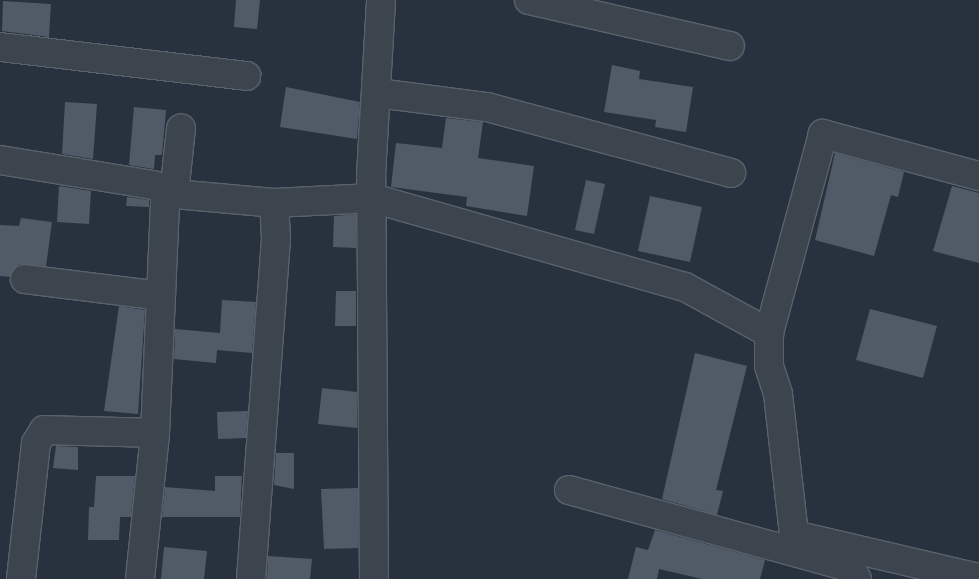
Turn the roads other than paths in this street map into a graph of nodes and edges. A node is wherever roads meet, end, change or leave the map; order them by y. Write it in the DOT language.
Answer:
graph roads {
  1 [pos="381,0"];
  2 [pos="529,0"];
  3 [pos="730,46"];
  4 [pos="0,48"];
  5 [pos="246,76"];
  6 [pos="377,93"];
  7 [pos="181,128"];
  8 [pos="0,160"];
  9 [pos="731,174"];
  10 [pos="979,176"];
  11 [pos="174,194"];
  12 [pos="372,198"];
  13 [pos="274,203"];
  14 [pos="25,279"];
  15 [pos="161,296"];
  16 [pos="768,333"];
  17 [pos="155,433"];
  18 [pos="569,490"];
  19 [pos="979,578"];
  20 [pos="21,579"];
  21 [pos="140,579"];
  22 [pos="251,579"];
  23 [pos="374,579"];
  24 [pos="857,579"];
  1 -- 6 [label="street"];
  2 -- 3 [label="street"];
  4 -- 5 [label="street"];
  6 -- 9 [label="street"];
  6 -- 12 [label="street"];
  7 -- 11 [label="street"];
  8 -- 11 [label="street"];
  10 -- 16 [label="street"];
  11 -- 13 [label="street"];
  11 -- 15 [label="street"];
  12 -- 13 [label="street"];
  12 -- 16 [label="street"];
  12 -- 23 [label="street"];
  13 -- 22 [label="street"];
  14 -- 15 [label="street"];
  15 -- 17 [label="street"];
  16 -- 19 [label="street"];
  17 -- 20 [label="street"];
  17 -- 21 [label="street"];
  18 -- 24 [label="street"];
}
